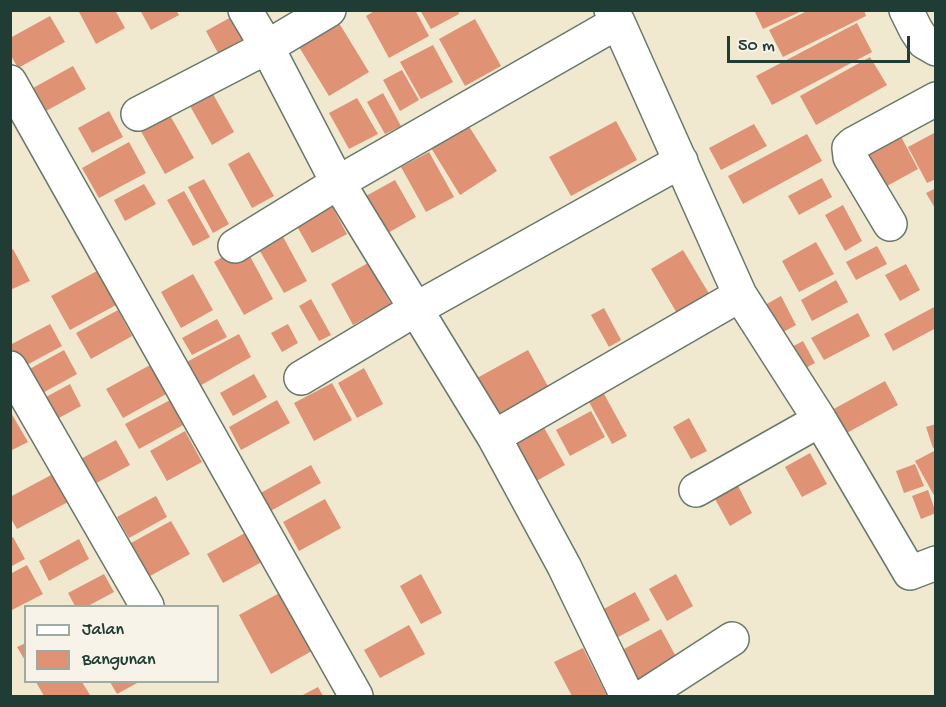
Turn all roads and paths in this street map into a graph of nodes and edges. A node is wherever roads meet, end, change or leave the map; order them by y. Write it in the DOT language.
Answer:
graph roads {
  1 [pos="245,10"];
  2 [pos="329,10"];
  3 [pos="906,10"];
  4 [pos="615,16"];
  5 [pos="267,47"];
  6 [pos="936,49"];
  7 [pos="10,82"];
  8 [pos="936,99"];
  9 [pos="138,114"];
  10 [pos="681,161"];
  11 [pos="339,182"];
  12 [pos="890,224"];
  13 [pos="235,246"];
  14 [pos="740,295"];
  15 [pos="416,309"];
  16 [pos="10,368"];
  17 [pos="301,378"];
  18 [pos="820,420"];
  19 [pos="494,437"];
  20 [pos="696,490"];
  21 [pos="936,563"];
  22 [pos="146,605"];
  23 [pos="732,639"];
  24 [pos="356,696"];
  25 [pos="627,696"];
  26 [pos="644,696"];
  1 -- 5 [label="street"];
  2 -- 5 [label="street"];
  3 -- 6 [label="street"];
  4 -- 10 [label="street"];
  4 -- 11 [label="street"];
  5 -- 9 [label="street"];
  5 -- 11 [label="street"];
  7 -- 24 [label="street"];
  8 -- 12 [label="street"];
  10 -- 14 [label="street"];
  10 -- 15 [label="street"];
  11 -- 13 [label="street"];
  11 -- 15 [label="street"];
  14 -- 18 [label="street"];
  14 -- 19 [label="street"];
  15 -- 17 [label="street"];
  15 -- 19 [label="street"];
  16 -- 22 [label="street"];
  18 -- 20 [label="street"];
  18 -- 21 [label="street"];
  19 -- 25 [label="street"];
  23 -- 26 [label="street"];
}
